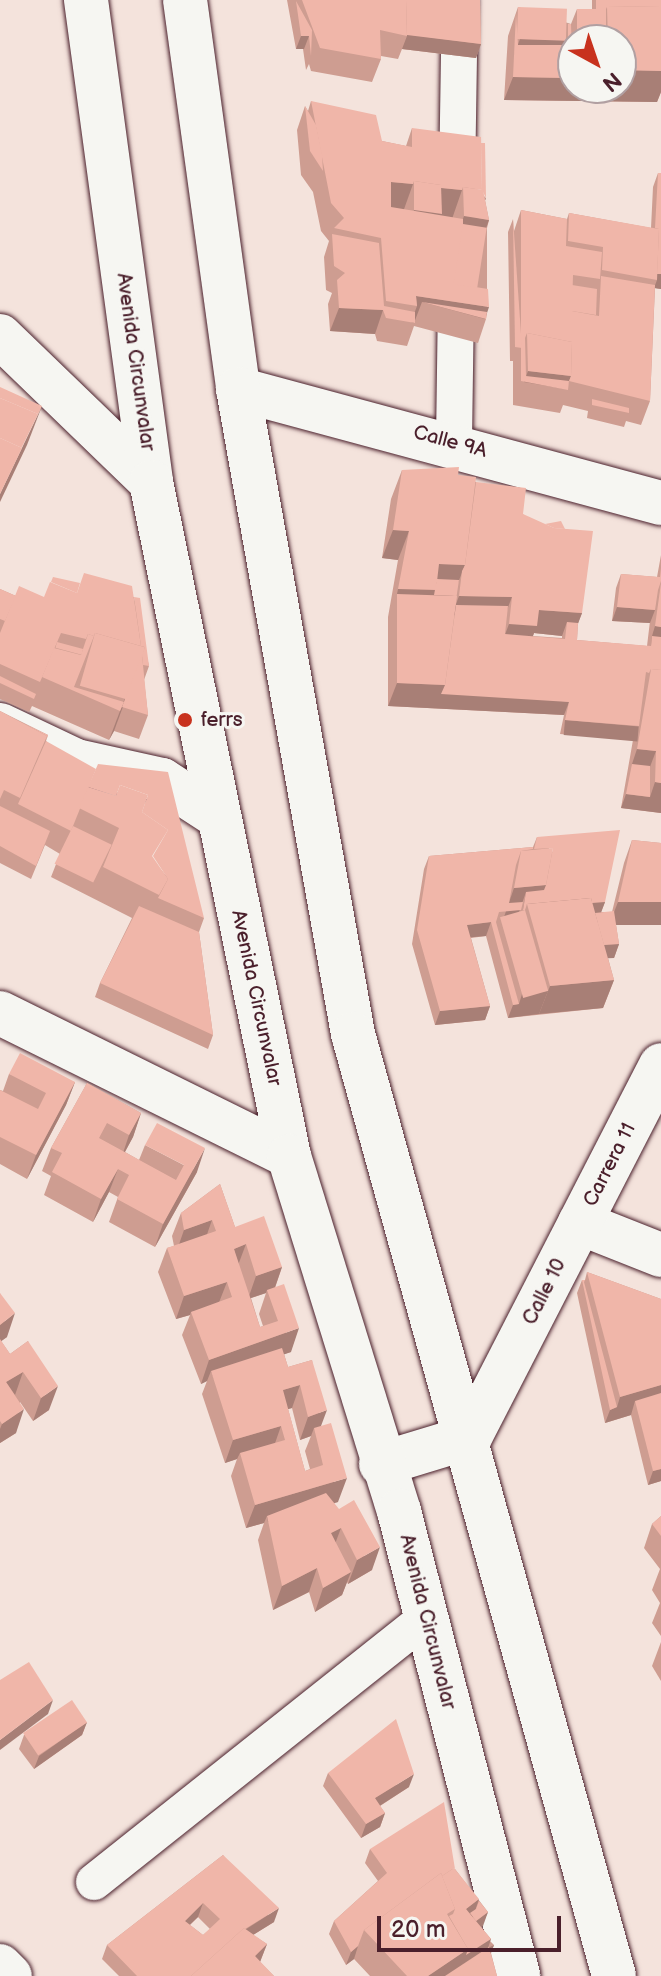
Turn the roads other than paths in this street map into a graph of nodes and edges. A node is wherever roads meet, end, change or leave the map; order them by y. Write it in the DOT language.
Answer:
graph roads {
  1 [pos="86,0"];
  2 [pos="185,0"];
  3 [pos="460,0"];
  4 [pos="0,336"];
  5 [pos="238,389"];
  6 [pos="454,442"];
  7 [pos="151,482"];
  8 [pos="661,503"];
  9 [pos="0,725"];
  10 [pos="219,817"];
  11 [pos="0,1013"];
  12 [pos="661,1065"];
  13 [pos="289,1156"];
  14 [pos="580,1223"];
  15 [pos="661,1255"];
  16 [pos="470,1437"];
  17 [pos="381,1464"];
  18 [pos="426,1618"];
  19 [pos="94,1882"];
  20 [pos="0,1966"];
  21 [pos="10,1976"];
  22 [pos="518,1976"];
  23 [pos="614,1976"];
  1 -- 7 [label="main road, Avenida Circunvalar"];
  2 -- 5 [label="main road"];
  3 -- 6 [label="lane"];
  4 -- 7 [label="main road"];
  5 -- 6 [label="main road, Calle 9A"];
  5 -- 16 [label="main road"];
  6 -- 8 [label="main road, Calle 9A"];
  7 -- 10 [label="main road, Avenida Circunvalar"];
  9 -- 10 [label="main road"];
  10 -- 13 [label="main road, Avenida Circunvalar"];
  11 -- 13 [label="main road"];
  12 -- 14 [label="main road, Carrera 11"];
  13 -- 17 [label="main road, Avenida Circunvalar"];
  14 -- 15 [label="main road"];
  14 -- 16 [label="main road, Calle 10"];
  16 -- 17 [label="main road"];
  16 -- 23 [label="main road"];
  17 -- 18 [label="main road, Avenida Circunvalar"];
  18 -- 19 [label="lane"];
  18 -- 22 [label="main road, Avenida Circunvalar"];
  20 -- 21 [label="main road"];
}
